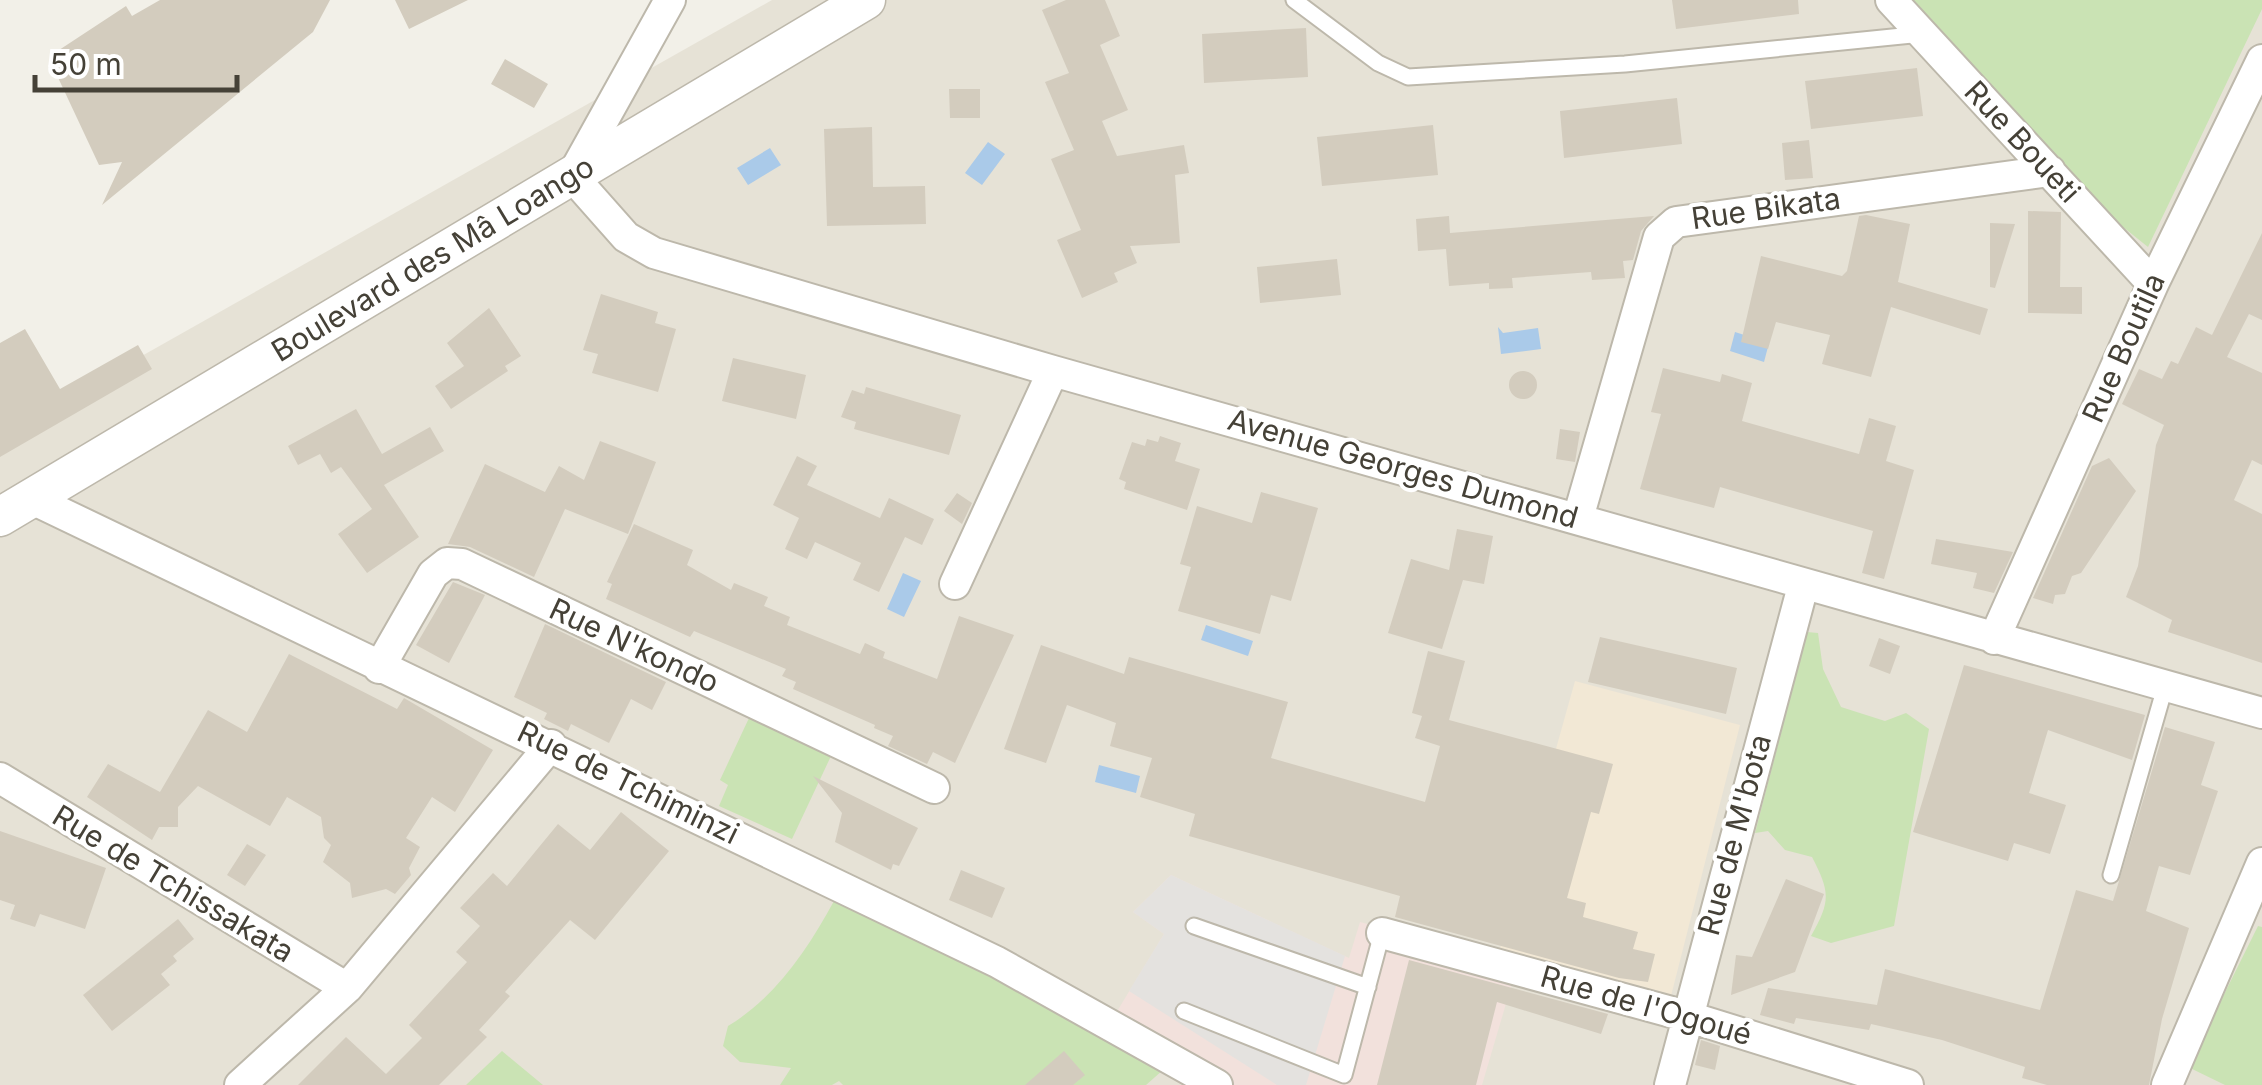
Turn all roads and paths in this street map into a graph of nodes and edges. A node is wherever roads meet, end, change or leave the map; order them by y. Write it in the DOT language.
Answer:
graph roads {
  1 [pos="866,0"];
  2 [pos="1294,0"];
  3 [pos="1891,0"];
  4 [pos="660,4"];
  5 [pos="1922,34"];
  6 [pos="2262,60"];
  7 [pos="2050,171"];
  8 [pos="572,176"];
  9 [pos="2152,284"];
  10 [pos="1053,372"];
  11 [pos="15,508"];
  12 [pos="1578,518"];
  13 [pos="955,584"];
  14 [pos="1803,586"];
  15 [pos="1994,640"];
  16 [pos="380,668"];
  17 [pos="2165,686"];
  18 [pos="2262,714"];
  19 [pos="551,745"];
  20 [pos="0,778"];
  21 [pos="934,788"];
  22 [pos="2262,863"];
  23 [pos="2111,874"];
  24 [pos="1194,926"];
  25 [pos="1382,933"];
  26 [pos="1368,987"];
  27 [pos="347,988"];
  28 [pos="1184,1011"];
  29 [pos="1686,1016"];
  30 [pos="1172,1075"];
  31 [pos="240,1085"];
  32 [pos="1217,1085"];
  33 [pos="1670,1085"];
  34 [pos="1908,1085"];
  35 [pos="2167,1085"];
  1 -- 8 [label="street, Boulevard des Mâ Loango"];
  2 -- 5 [label="lane"];
  3 -- 5 [label="street, Rue Boueti"];
  4 -- 8 [label="street"];
  5 -- 7 [label="street, Rue Boueti"];
  6 -- 9 [label="street, Rue Boutila"];
  7 -- 9 [label="street, Rue Boueti"];
  7 -- 12 [label="street, Rue Bikata"];
  8 -- 10 [label="street, Avenue Georges Dumond"];
  8 -- 11 [label="street, Boulevard des Mâ Loango"];
  9 -- 15 [label="street, Rue Boutila"];
  10 -- 12 [label="street, Avenue Georges Dumond"];
  10 -- 13 [label="street"];
  11 -- 16 [label="street, Rue de Tchiminzi"];
  12 -- 14 [label="street, Avenue Georges Dumond"];
  14 -- 15 [label="street, Avenue Georges Dumond"];
  14 -- 29 [label="street, Rue de M'bota"];
  15 -- 17 [label="street, Avenue Georges Dumond"];
  16 -- 19 [label="street, Rue de Tchiminzi"];
  16 -- 21 [label="street, Rue N'kondo"];
  17 -- 18 [label="street, Avenue Georges Dumond"];
  17 -- 23 [label="lane"];
  19 -- 27 [label="street"];
  19 -- 30 [label="street, Rue de Tchiminzi"];
  20 -- 27 [label="street, Rue de Tchissakata"];
  22 -- 35 [label="street"];
  24 -- 26 [label="lane"];
  25 -- 26 [label="lane"];
  25 -- 29 [label="street, Rue de l'Ogoué"];
  26 -- 28 [label="lane"];
  27 -- 31 [label="street"];
  29 -- 33 [label="street, Rue de M'bota"];
  29 -- 34 [label="street, Rue de l'Ogoué"];
  30 -- 32 [label="street, Rue de Tchiminzi"];
}
